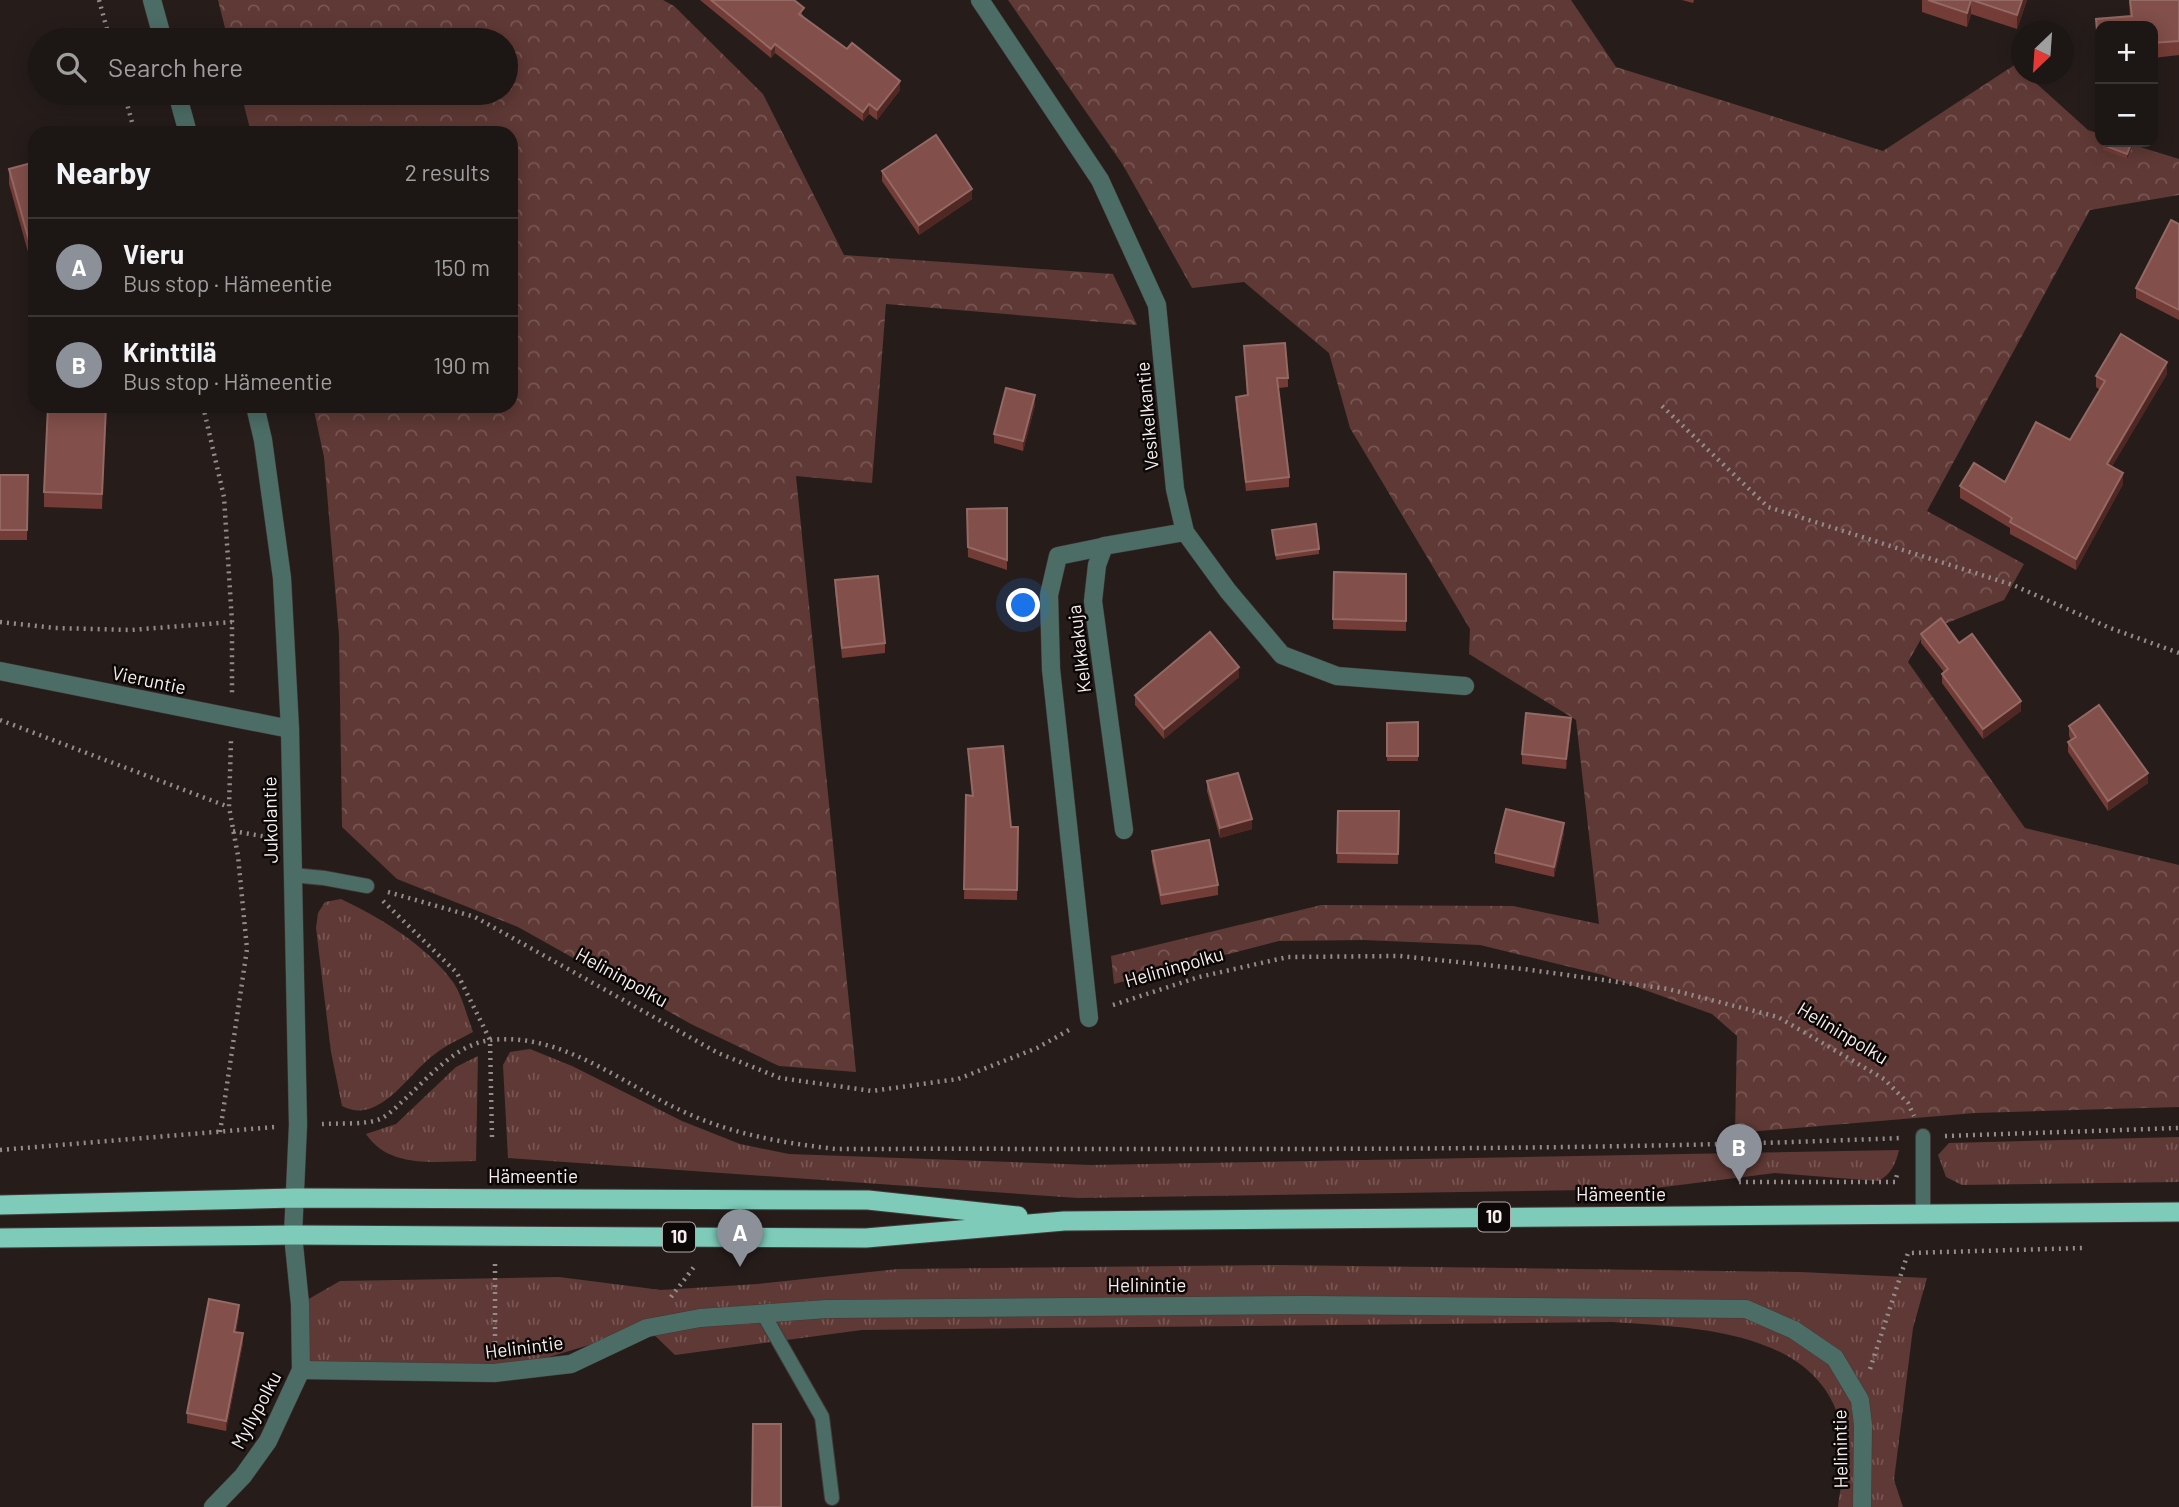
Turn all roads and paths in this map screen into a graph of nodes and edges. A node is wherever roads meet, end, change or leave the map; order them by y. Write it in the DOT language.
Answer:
graph roads {
  1 [pos="99,0"];
  2 [pos="152,0"];
  3 [pos="980,0"];
  4 [pos="107,28"];
  5 [pos="160,28"];
  6 [pos="127,105"];
  7 [pos="180,105"];
  8 [pos="133,126"];
  9 [pos="186,126"];
  10 [pos="1661,406"];
  11 [pos="205,413"];
  12 [pos="257,413"];
  13 [pos="1185,532"];
  14 [pos="1102,547"];
  15 [pos="0,622"];
  16 [pos="232,622"];
  17 [pos="233,653"];
  18 [pos="2179,653"];
  19 [pos="0,671"];
  20 [pos="1465,686"];
  21 [pos="0,720"];
  22 [pos="290,729"];
  23 [pos="229,780"];
  24 [pos="229,807"];
  25 [pos="1124,830"];
  26 [pos="233,831"];
  27 [pos="291,842"];
  28 [pos="292,876"];
  29 [pos="368,886"];
  30 [pos="1089,1018"];
  31 [pos="490,1040"];
  32 [pos="298,1125"];
  33 [pos="2179,1128"];
  34 [pos="220,1132"];
  35 [pos="492,1137"];
  36 [pos="1916,1137"];
  37 [pos="0,1150"];
  38 [pos="1739,1182"];
  39 [pos="295,1198"];
  40 [pos="0,1205"];
  41 [pos="2179,1212"];
  42 [pos="1923,1213"];
  43 [pos="1064,1221"];
  44 [pos="293,1235"];
  45 [pos="0,1238"];
  46 [pos="2084,1248"];
  47 [pos="495,1263"];
  48 [pos="764,1315"];
  49 [pos="301,1370"];
  50 [pos="494,1373"];
  51 [pos="1860,1400"];
  52 [pos="832,1498"];
  53 [pos="213,1507"];
  54 [pos="1862,1507"];
  1 -- 4 [label="path"];
  2 -- 5 [label="street"];
  3 -- 13 [label="street, Vesikelkantie"];
  6 -- 8 [label="path"];
  7 -- 9 [label="street"];
  10 -- 18 [label="path"];
  11 -- 16 [label="path"];
  12 -- 22 [label="street, Jukolantie"];
  13 -- 14 [label="street"];
  13 -- 20 [label="street, Vesikelkantie"];
  14 -- 25 [label="street, Kelkkakuja"];
  14 -- 30 [label="street"];
  15 -- 16 [label="path"];
  16 -- 17 [label="path"];
  19 -- 22 [label="street, Vieruntie"];
  21 -- 24 [label="path"];
  22 -- 27 [label="street, Jukolantie"];
  23 -- 24 [label="path"];
  24 -- 26 [label="path"];
  26 -- 27 [label="path"];
  26 -- 34 [label="path"];
  27 -- 28 [label="street, Jukolantie"];
  28 -- 29 [label="lane"];
  28 -- 32 [label="street, Jukolantie"];
  29 -- 30 [label="path, Helininpolku"];
  29 -- 31 [label="path"];
  30 -- 36 [label="path, Helininpolku"];
  31 -- 32 [label="path"];
  31 -- 35 [label="path"];
  31 -- 36 [label="path"];
  32 -- 34 [label="path"];
  32 -- 39 [label="street, Jukolantie"];
  33 -- 36 [label="path"];
  34 -- 37 [label="path"];
  36 -- 38 [label="path"];
  36 -- 42 [label="lane"];
  39 -- 40 [label="highway, Hämeentie / 10"];
  39 -- 43 [label="highway, Hämeentie / 10"];
  39 -- 44 [label="street, Jukolantie"];
  41 -- 42 [label="highway, Hämeentie / 10"];
  42 -- 43 [label="highway, Hämeentie / 10"];
  43 -- 44 [label="highway, Hämeentie / 10"];
  44 -- 45 [label="highway, Hämeentie / 10"];
  44 -- 49 [label="street, Myllypolku"];
  46 -- 51 [label="path"];
  47 -- 50 [label="path"];
  48 -- 50 [label="street, Helinintie"];
  48 -- 51 [label="street, Helinintie"];
  48 -- 52 [label="lane"];
  49 -- 50 [label="street, Helinintie"];
  49 -- 53 [label="street, Myllypolku"];
  51 -- 54 [label="street, Helinintie"];
}
